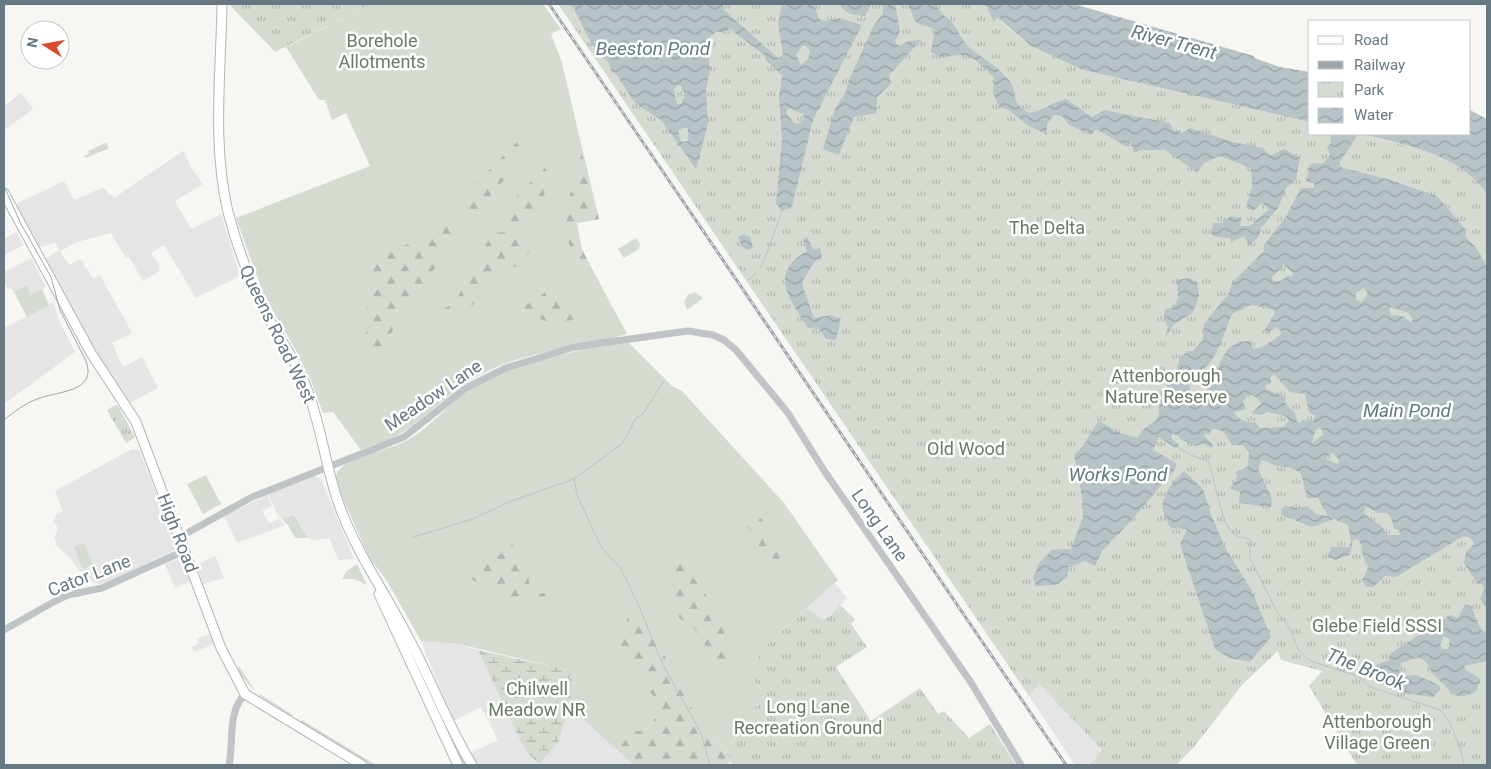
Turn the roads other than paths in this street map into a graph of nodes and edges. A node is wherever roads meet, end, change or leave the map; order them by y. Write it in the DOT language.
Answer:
graph roads {
  1 [pos="222,4"];
  2 [pos="4,193"];
  3 [pos="688,331"];
  4 [pos="328,466"];
  5 [pos="180,537"];
  6 [pos="186,550"];
  7 [pos="368,568"];
  8 [pos="4,630"];
  9 [pos="246,694"];
  10 [pos="229,765"];
  11 [pos="362,765"];
  12 [pos="458,765"];
  13 [pos="472,765"];
  14 [pos="1021,765"];
  1 -- 4 [label="main road, Queens Road West"];
  2 -- 5 [label="main road, High Road"];
  3 -- 4 [label="street, Meadow Lane"];
  3 -- 14 [label="street, Long Lane"];
  4 -- 5 [label="street, Meadow Lane"];
  4 -- 7 [label="main road, Queens Road West"];
  5 -- 6 [label="main road, High Road"];
  6 -- 8 [label="street, Cator Lane"];
  6 -- 9 [label="main road, High Road"];
  7 -- 12 [label="main road, Queens Road West"];
  7 -- 13 [label="main road, Queens Road West"];
  9 -- 10 [label="street"];
  9 -- 11 [label="main road"];
}
